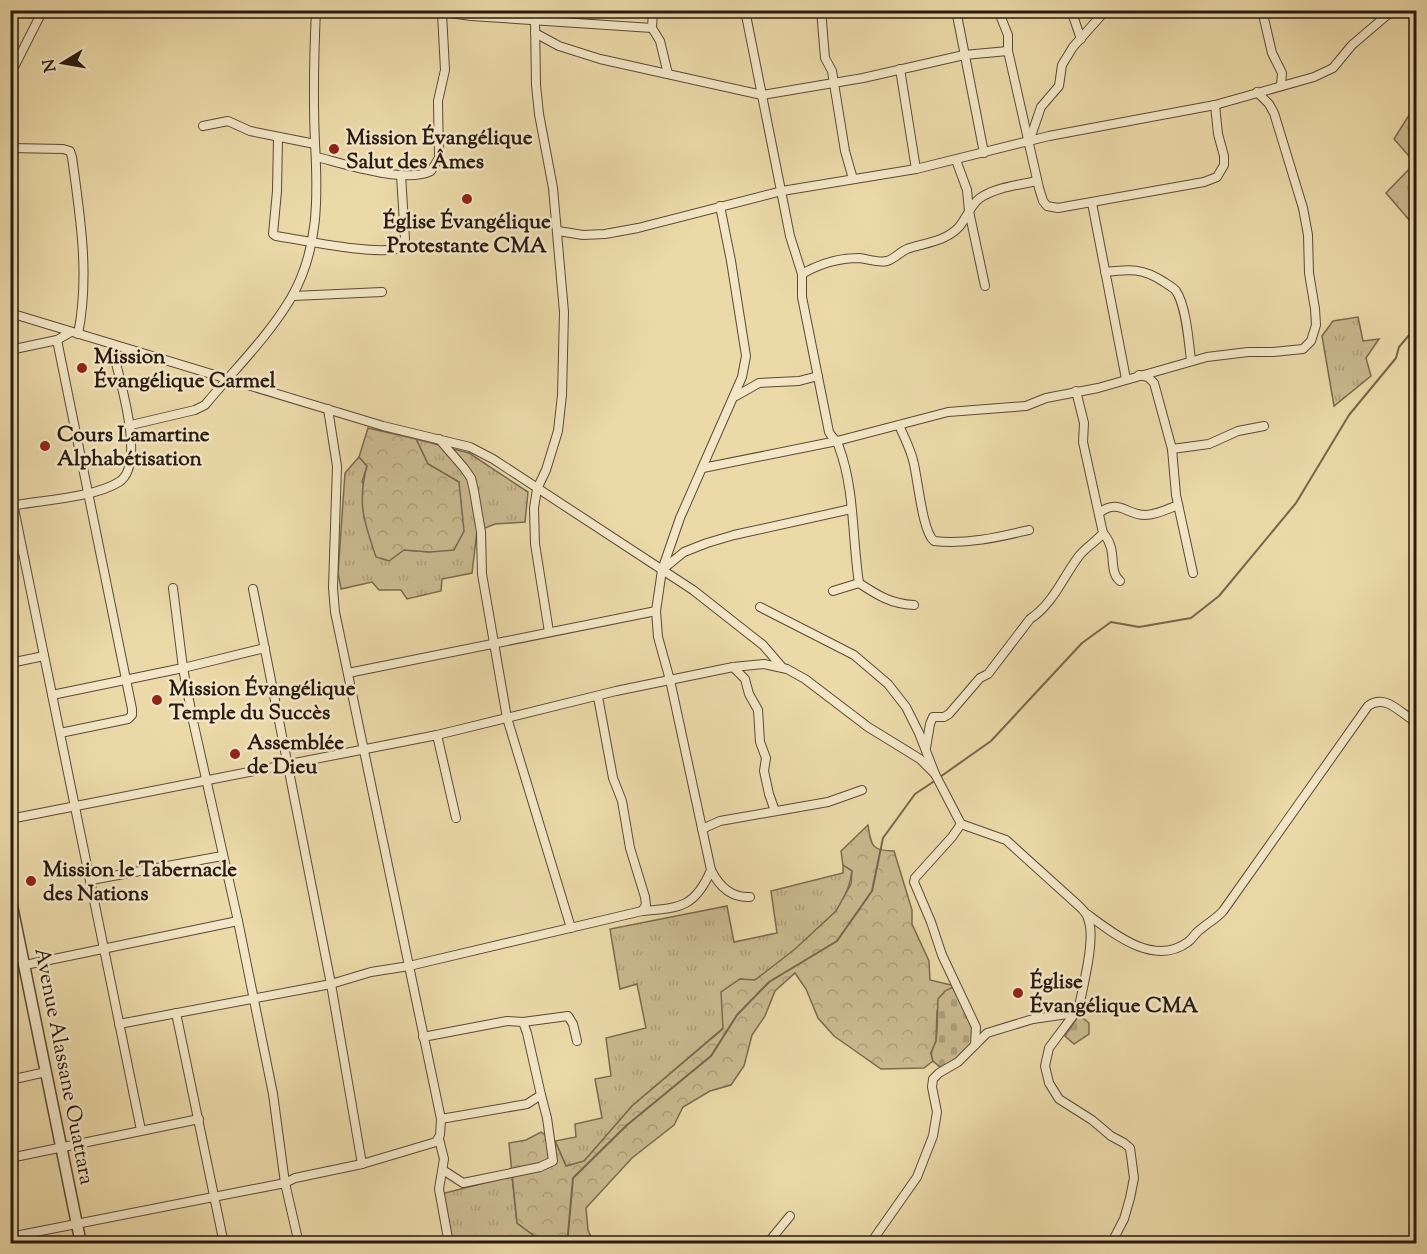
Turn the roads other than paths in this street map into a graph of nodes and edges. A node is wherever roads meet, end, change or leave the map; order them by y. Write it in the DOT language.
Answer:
graph roads {
  1 [pos="22,10"];
  2 [pos="43,10"];
  3 [pos="316,10"];
  4 [pos="430,10"];
  5 [pos="484,10"];
  6 [pos="653,10"];
  7 [pos="745,10"];
  8 [pos="821,10"];
  9 [pos="956,10"];
  10 [pos="998,10"];
  11 [pos="1071,10"];
  12 [pos="1106,10"];
  13 [pos="1262,10"];
  14 [pos="1394,10"];
  15 [pos="442,13"];
  16 [pos="10,14"];
  17 [pos="471,16"];
  18 [pos="535,19"];
  19 [pos="652,28"];
  20 [pos="535,33"];
  21 [pos="1081,39"];
  22 [pos="1008,51"];
  23 [pos="963,55"];
  24 [pos="900,69"];
  25 [pos="668,74"];
  26 [pos="10,75"];
  27 [pos="833,83"];
  28 [pos="1281,85"];
  29 [pos="1257,92"];
  30 [pos="762,96"];
  31 [pos="1215,105"];
  32 [pos="203,126"];
  33 [pos="278,137"];
  34 [pos="1029,142"];
  35 [pos="315,144"];
  36 [pos="10,148"];
  37 [pos="984,153"];
  38 [pos="317,157"];
  39 [pos="956,160"];
  40 [pos="916,170"];
  41 [pos="401,176"];
  42 [pos="853,179"];
  43 [pos="1037,181"];
  44 [pos="782,191"];
  45 [pos="1092,203"];
  46 [pos="720,206"];
  47 [pos="969,211"];
  48 [pos="558,231"];
  49 [pos="314,242"];
  50 [pos="1105,272"];
  51 [pos="802,274"];
  52 [pos="985,286"];
  53 [pos="382,292"];
  54 [pos="293,296"];
  55 [pos="10,313"];
  56 [pos="75,333"];
  57 [pos="57,340"];
  58 [pos="111,344"];
  59 [pos="10,350"];
  60 [pos="1191,361"];
  61 [pos="1139,375"];
  62 [pos="818,376"];
  63 [pos="227,379"];
  64 [pos="1126,379"];
  65 [pos="1076,391"];
  66 [pos="734,397"];
  67 [pos="327,409"];
  68 [pos="130,425"];
  69 [pos="899,425"];
  70 [pos="1264,426"];
  71 [pos="439,439"];
  72 [pos="837,441"];
  73 [pos="1172,449"];
  74 [pos="704,468"];
  75 [pos="10,489"];
  76 [pos="537,489"];
  77 [pos="88,493"];
  78 [pos="12,506"];
  79 [pos="1178,506"];
  80 [pos="851,509"];
  81 [pos="1099,513"];
  82 [pos="1029,530"];
  83 [pos="1103,533"];
  84 [pos="673,537"];
  85 [pos="684,552"];
  86 [pos="662,570"];
  87 [pos="1193,573"];
  88 [pos="1120,581"];
  89 [pos="859,583"];
  90 [pos="172,588"];
  91 [pos="254,589"];
  92 [pos="833,591"];
  93 [pos="914,605"];
  94 [pos="760,607"];
  95 [pos="656,611"];
  96 [pos="549,632"];
  97 [pos="495,643"];
  98 [pos="265,648"];
  99 [pos="44,656"];
  100 [pos="10,663"];
  101 [pos="733,667"];
  102 [pos="782,667"];
  103 [pos="183,668"];
  104 [pos="348,673"];
  105 [pos="126,680"];
  106 [pos="670,680"];
  107 [pos="52,695"];
  108 [pos="598,697"];
  109 [pos="507,718"];
  110 [pos="1416,722"];
  111 [pos="60,733"];
  112 [pos="436,735"];
  113 [pos="926,748"];
  114 [pos="362,749"];
  115 [pos="920,759"];
  116 [pos="288,764"];
  117 [pos="935,774"];
  118 [pos="207,779"];
  119 [pos="862,790"];
  120 [pos="74,806"];
  121 [pos="775,811"];
  122 [pos="456,818"];
  123 [pos="10,819"];
  124 [pos="961,824"];
  125 [pos="702,829"];
  126 [pos="222,856"];
  127 [pos="711,870"];
  128 [pos="91,880"];
  129 [pos="10,896"];
  130 [pos="750,897"];
  131 [pos="642,911"];
  132 [pos="1086,914"];
  133 [pos="237,921"];
  134 [pos="571,928"];
  135 [pos="14,932"];
  136 [pos="103,947"];
  137 [pos="25,965"];
  138 [pos="409,966"];
  139 [pos="331,984"];
  140 [pos="253,999"];
  141 [pos="176,1013"];
  142 [pos="1075,1013"];
  143 [pos="523,1022"];
  144 [pos="119,1024"];
  145 [pos="423,1037"];
  146 [pos="578,1041"];
  147 [pos="975,1045"];
  148 [pos="46,1072"];
  149 [pos="10,1080"];
  150 [pos="541,1095"];
  151 [pos="199,1119"];
  152 [pos="441,1119"];
  153 [pos="141,1130"];
  154 [pos="439,1139"];
  155 [pos="62,1148"];
  156 [pos="10,1158"];
  157 [pos="362,1164"];
  158 [pos="443,1170"];
  159 [pos="285,1183"];
  160 [pos="214,1198"];
  161 [pos="790,1216"];
  162 [pos="78,1223"];
  163 [pos="10,1237"];
  164 [pos="81,1244"];
  165 [pos="224,1244"];
  166 [pos="299,1244"];
  167 [pos="449,1244"];
  168 [pos="767,1244"];
  169 [pos="870,1244"];
  170 [pos="1111,1244"];
  1 -- 16 [label="street"];
  2 -- 26 [label="street"];
  3 -- 35 [label="street"];
  4 -- 15 [label="street"];
  5 -- 17 [label="street"];
  6 -- 19 [label="street"];
  7 -- 30 [label="street"];
  8 -- 27 [label="street"];
  9 -- 23 [label="street"];
  10 -- 22 [label="street"];
  11 -- 21 [label="street"];
  12 -- 21 [label="street"];
  13 -- 28 [label="street"];
  14 -- 28 [label="street"];
  15 -- 17 [label="street"];
  15 -- 41 [label="street"];
  17 -- 18 [label="street"];
  18 -- 19 [label="street"];
  18 -- 20 [label="street"];
  19 -- 25 [label="street"];
  20 -- 25 [label="street"];
  20 -- 48 [label="street"];
  21 -- 34 [label="street"];
  22 -- 23 [label="street"];
  22 -- 34 [label="street"];
  23 -- 24 [label="street"];
  23 -- 37 [label="street"];
  24 -- 27 [label="street"];
  24 -- 40 [label="street"];
  25 -- 30 [label="street"];
  27 -- 30 [label="street"];
  27 -- 42 [label="street"];
  28 -- 29 [label="street"];
  29 -- 31 [label="street"];
  29 -- 60 [label="street"];
  30 -- 44 [label="street"];
  31 -- 34 [label="street"];
  31 -- 45 [label="street"];
  32 -- 33 [label="street"];
  33 -- 35 [label="street"];
  33 -- 49 [label="street"];
  34 -- 37 [label="street"];
  34 -- 43 [label="street"];
  35 -- 38 [label="street"];
  36 -- 56 [label="street"];
  37 -- 39 [label="street"];
  38 -- 41 [label="street"];
  38 -- 49 [label="street"];
  39 -- 40 [label="street"];
  39 -- 47 [label="street"];
  40 -- 42 [label="street"];
  41 -- 49 [label="street"];
  42 -- 44 [label="street"];
  43 -- 45 [label="street"];
  43 -- 47 [label="street"];
  44 -- 46 [label="street"];
  44 -- 51 [label="street"];
  45 -- 50 [label="street"];
  46 -- 48 [label="street"];
  46 -- 66 [label="street"];
  47 -- 51 [label="street"];
  47 -- 52 [label="street"];
  48 -- 76 [label="street"];
  49 -- 54 [label="street"];
  50 -- 60 [label="street"];
  50 -- 64 [label="street"];
  51 -- 62 [label="street"];
  53 -- 54 [label="street"];
  54 -- 63 [label="street"];
  55 -- 56 [label="street"];
  56 -- 57 [label="street"];
  56 -- 58 [label="street"];
  57 -- 59 [label="street"];
  57 -- 77 [label="street"];
  58 -- 63 [label="street"];
  58 -- 68 [label="street"];
  60 -- 61 [label="street"];
  61 -- 64 [label="street"];
  61 -- 73 [label="street"];
  62 -- 66 [label="street"];
  62 -- 72 [label="street"];
  63 -- 67 [label="street"];
  63 -- 68 [label="street"];
  64 -- 65 [label="street"];
  65 -- 69 [label="street"];
  65 -- 81 [label="street"];
  66 -- 74 [label="street"];
  67 -- 71 [label="street"];
  67 -- 104 [label="street"];
  68 -- 77 [label="street"];
  69 -- 72 [label="street"];
  69 -- 82 [label="street"];
  70 -- 73 [label="street"];
  71 -- 76 [label="street"];
  71 -- 97 [label="street"];
  72 -- 74 [label="street"];
  72 -- 80 [label="street"];
  73 -- 79 [label="street"];
  74 -- 84 [label="street"];
  75 -- 78 [label="street"];
  76 -- 86 [label="street"];
  76 -- 96 [label="street"];
  77 -- 78 [label="street"];
  77 -- 105 [label="street"];
  78 -- 99 [label="street"];
  79 -- 81 [label="street"];
  79 -- 87 [label="street"];
  80 -- 85 [label="street"];
  80 -- 89 [label="street"];
  81 -- 83 [label="street"];
  83 -- 88 [label="street"];
  83 -- 113 [label="street"];
  84 -- 85 [label="street"];
  84 -- 86 [label="street"];
  85 -- 86 [label="street"];
  86 -- 95 [label="street"];
  86 -- 102 [label="street"];
  89 -- 92 [label="street"];
  89 -- 93 [label="street"];
  90 -- 103 [label="street"];
  91 -- 98 [label="street"];
  94 -- 113 [label="street"];
  95 -- 96 [label="street"];
  95 -- 106 [label="street"];
  96 -- 97 [label="street"];
  97 -- 104 [label="street"];
  97 -- 109 [label="street"];
  98 -- 103 [label="street"];
  98 -- 116 [label="street"];
  99 -- 100 [label="street"];
  99 -- 107 [label="street"];
  101 -- 102 [label="street"];
  101 -- 106 [label="street"];
  101 -- 121 [label="street"];
  102 -- 115 [label="street"];
  103 -- 105 [label="street"];
  103 -- 118 [label="street"];
  104 -- 114 [label="street"];
  105 -- 107 [label="street"];
  105 -- 111 [label="street"];
  106 -- 108 [label="street"];
  106 -- 125 [label="street"];
  107 -- 111 [label="street"];
  108 -- 109 [label="street"];
  108 -- 131 [label="street"];
  109 -- 112 [label="street"];
  109 -- 134 [label="street"];
  110 -- 132 [label="street"];
  111 -- 120 [label="street"];
  112 -- 114 [label="street"];
  112 -- 122 [label="street"];
  113 -- 115 [label="street"];
  113 -- 117 [label="street"];
  114 -- 116 [label="street"];
  114 -- 138 [label="street"];
  115 -- 117 [label="street"];
  116 -- 118 [label="street"];
  116 -- 139 [label="street"];
  117 -- 124 [label="street"];
  118 -- 120 [label="street"];
  118 -- 126 [label="street"];
  119 -- 121 [label="street"];
  120 -- 123 [label="street"];
  120 -- 128 [label="street"];
  121 -- 125 [label="street"];
  124 -- 132 [label="street"];
  124 -- 147 [label="street"];
  125 -- 127 [label="street"];
  126 -- 128 [label="street"];
  126 -- 133 [label="street"];
  127 -- 130 [label="street"];
  127 -- 131 [label="street"];
  128 -- 136 [label="street"];
  129 -- 135 [label="street, Avenue Alassane Ouattara"];
  131 -- 134 [label="street"];
  132 -- 142 [label="street"];
  133 -- 136 [label="street"];
  133 -- 140 [label="street"];
  134 -- 138 [label="street"];
  135 -- 137 [label="street, Avenue Alassane Ouattara"];
  136 -- 137 [label="street"];
  136 -- 144 [label="street"];
  137 -- 148 [label="street, Avenue Alassane Ouattara"];
  138 -- 139 [label="street"];
  138 -- 145 [label="street"];
  139 -- 140 [label="street"];
  139 -- 157 [label="street"];
  140 -- 141 [label="street"];
  140 -- 159 [label="street"];
  141 -- 144 [label="street"];
  141 -- 151 [label="street"];
  142 -- 147 [label="street"];
  142 -- 170 [label="street"];
  143 -- 145 [label="street"];
  143 -- 146 [label="street"];
  143 -- 150 [label="street"];
  144 -- 153 [label="street"];
  145 -- 152 [label="street"];
  147 -- 169 [label="street"];
  148 -- 149 [label="street"];
  148 -- 155 [label="street, Avenue Alassane Ouattara"];
  150 -- 152 [label="street"];
  150 -- 158 [label="street"];
  151 -- 153 [label="street"];
  151 -- 160 [label="street"];
  152 -- 154 [label="street"];
  153 -- 155 [label="street"];
  154 -- 157 [label="street"];
  154 -- 158 [label="street"];
  155 -- 156 [label="street"];
  155 -- 162 [label="street, Avenue Alassane Ouattara"];
  157 -- 159 [label="street"];
  158 -- 167 [label="street"];
  159 -- 160 [label="street"];
  159 -- 166 [label="street"];
  160 -- 162 [label="street"];
  160 -- 165 [label="street"];
  161 -- 168 [label="street"];
  162 -- 163 [label="street"];
  162 -- 164 [label="street, Avenue Alassane Ouattara"];
}
